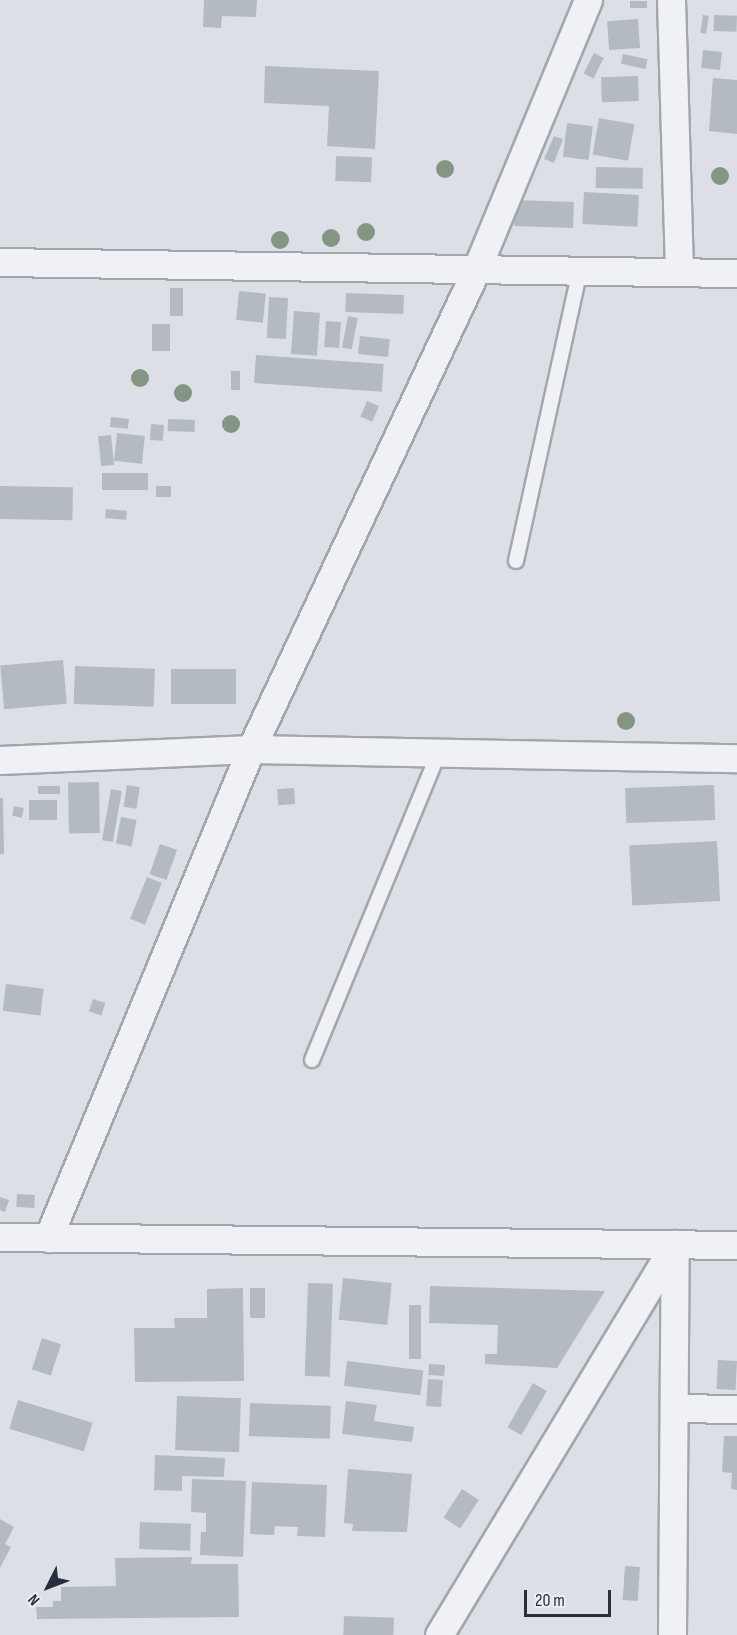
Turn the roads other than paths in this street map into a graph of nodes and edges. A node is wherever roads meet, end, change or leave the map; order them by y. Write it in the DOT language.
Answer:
graph roads {
  1 [pos="588,0"];
  2 [pos="670,0"];
  3 [pos="0,262"];
  4 [pos="477,268"];
  5 [pos="580,270"];
  6 [pos="679,272"];
  7 [pos="737,273"];
  8 [pos="516,561"];
  9 [pos="251,749"];
  10 [pos="439,752"];
  11 [pos="737,758"];
  12 [pos="0,759"];
  13 [pos="312,1060"];
  14 [pos="0,1237"];
  15 [pos="48,1238"];
  16 [pos="675,1244"];
  17 [pos="737,1245"];
  18 [pos="674,1408"];
  19 [pos="737,1409"];
  20 [pos="439,1635"];
  21 [pos="672,1635"];
  1 -- 4 [label="street"];
  2 -- 6 [label="street"];
  3 -- 4 [label="street"];
  4 -- 5 [label="street"];
  4 -- 9 [label="street"];
  5 -- 6 [label="street"];
  5 -- 8 [label="lane"];
  6 -- 7 [label="street"];
  9 -- 10 [label="street"];
  9 -- 12 [label="street"];
  9 -- 15 [label="street"];
  10 -- 11 [label="street"];
  10 -- 13 [label="lane"];
  14 -- 15 [label="street"];
  15 -- 16 [label="street"];
  16 -- 17 [label="street"];
  16 -- 18 [label="street"];
  16 -- 20 [label="street"];
  18 -- 19 [label="street"];
  18 -- 21 [label="street"];
}
